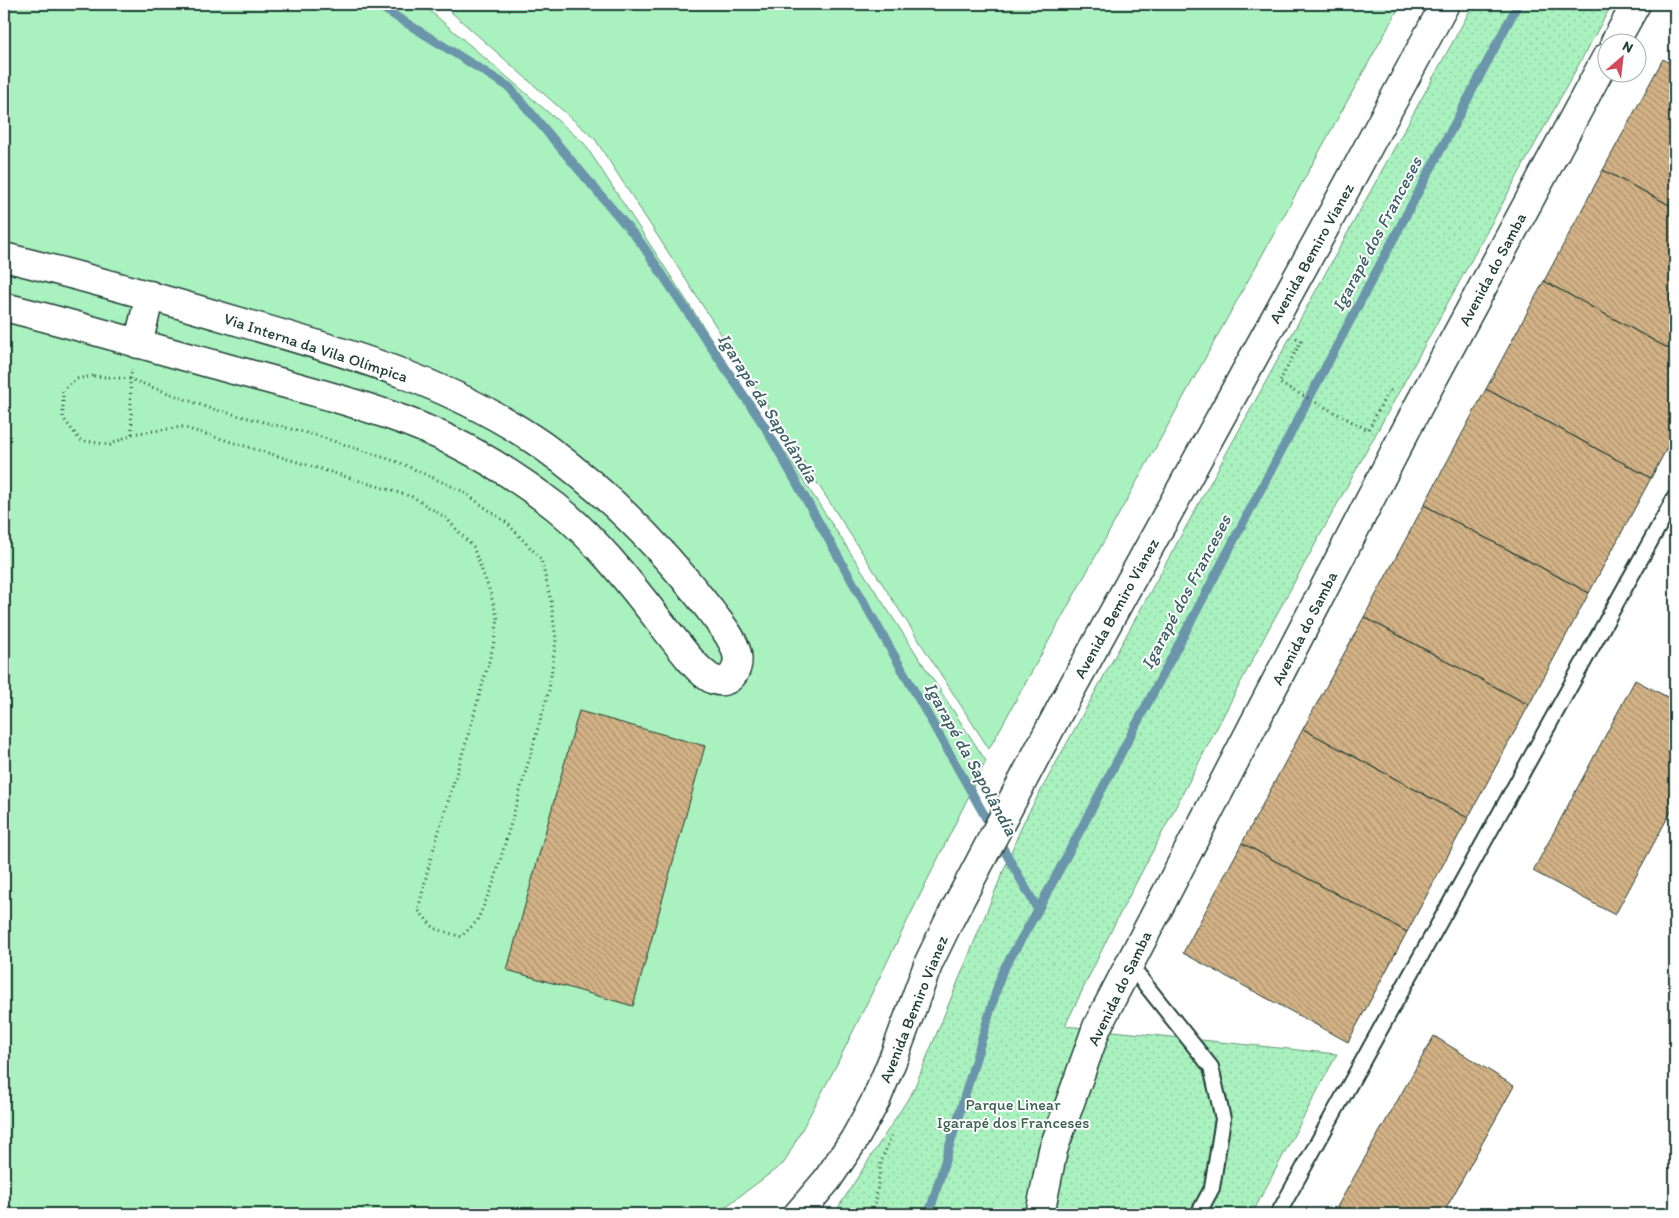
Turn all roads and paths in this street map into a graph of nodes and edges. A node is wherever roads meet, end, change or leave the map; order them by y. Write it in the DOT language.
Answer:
graph roads {
  1 [pos="1445,4"];
  2 [pos="1636,4"];
  3 [pos="1621,32"];
  4 [pos="1596,77"];
  5 [pos="4,257"];
  6 [pos="150,295"];
  7 [pos="4,307"];
  8 [pos="138,344"];
  9 [pos="405,374"];
  10 [pos="130,379"];
  11 [pos="1279,383"];
  12 [pos="392,416"];
  13 [pos="1368,430"];
  14 [pos="132,434"];
  15 [pos="1675,497"];
  16 [pos="1129,964"];
  17 [pos="798,1214"];
  18 [pos="1040,1214"];
  19 [pos="1198,1214"];
  20 [pos="1278,1214"];
  1 -- 17 [label="street, Avenida Bemiro Vianez"];
  2 -- 3 [label="street"];
  4 -- 16 [label="street, Avenida do Samba"];
  5 -- 6 [label="street, Via Interna da Vila Olímpica"];
  6 -- 8 [label="street"];
  6 -- 9 [label="street, Via Interna da Vila Olímpica"];
  7 -- 8 [label="street, Via Interna da Vila Olímpica"];
  8 -- 12 [label="street, Via Interna da Vila Olímpica"];
  9 -- 12 [label="street"];
  9 -- 12 [label="street, Via Interna da Vila Olímpica"];
  10 -- 14 [label="path"];
  10 -- 14 [label="path"];
  10 -- 14 [label="path"];
  11 -- 13 [label="path"];
  15 -- 20 [label="lane"];
  16 -- 18 [label="street, Avenida do Samba"];
  16 -- 19 [label="lane"];
}
